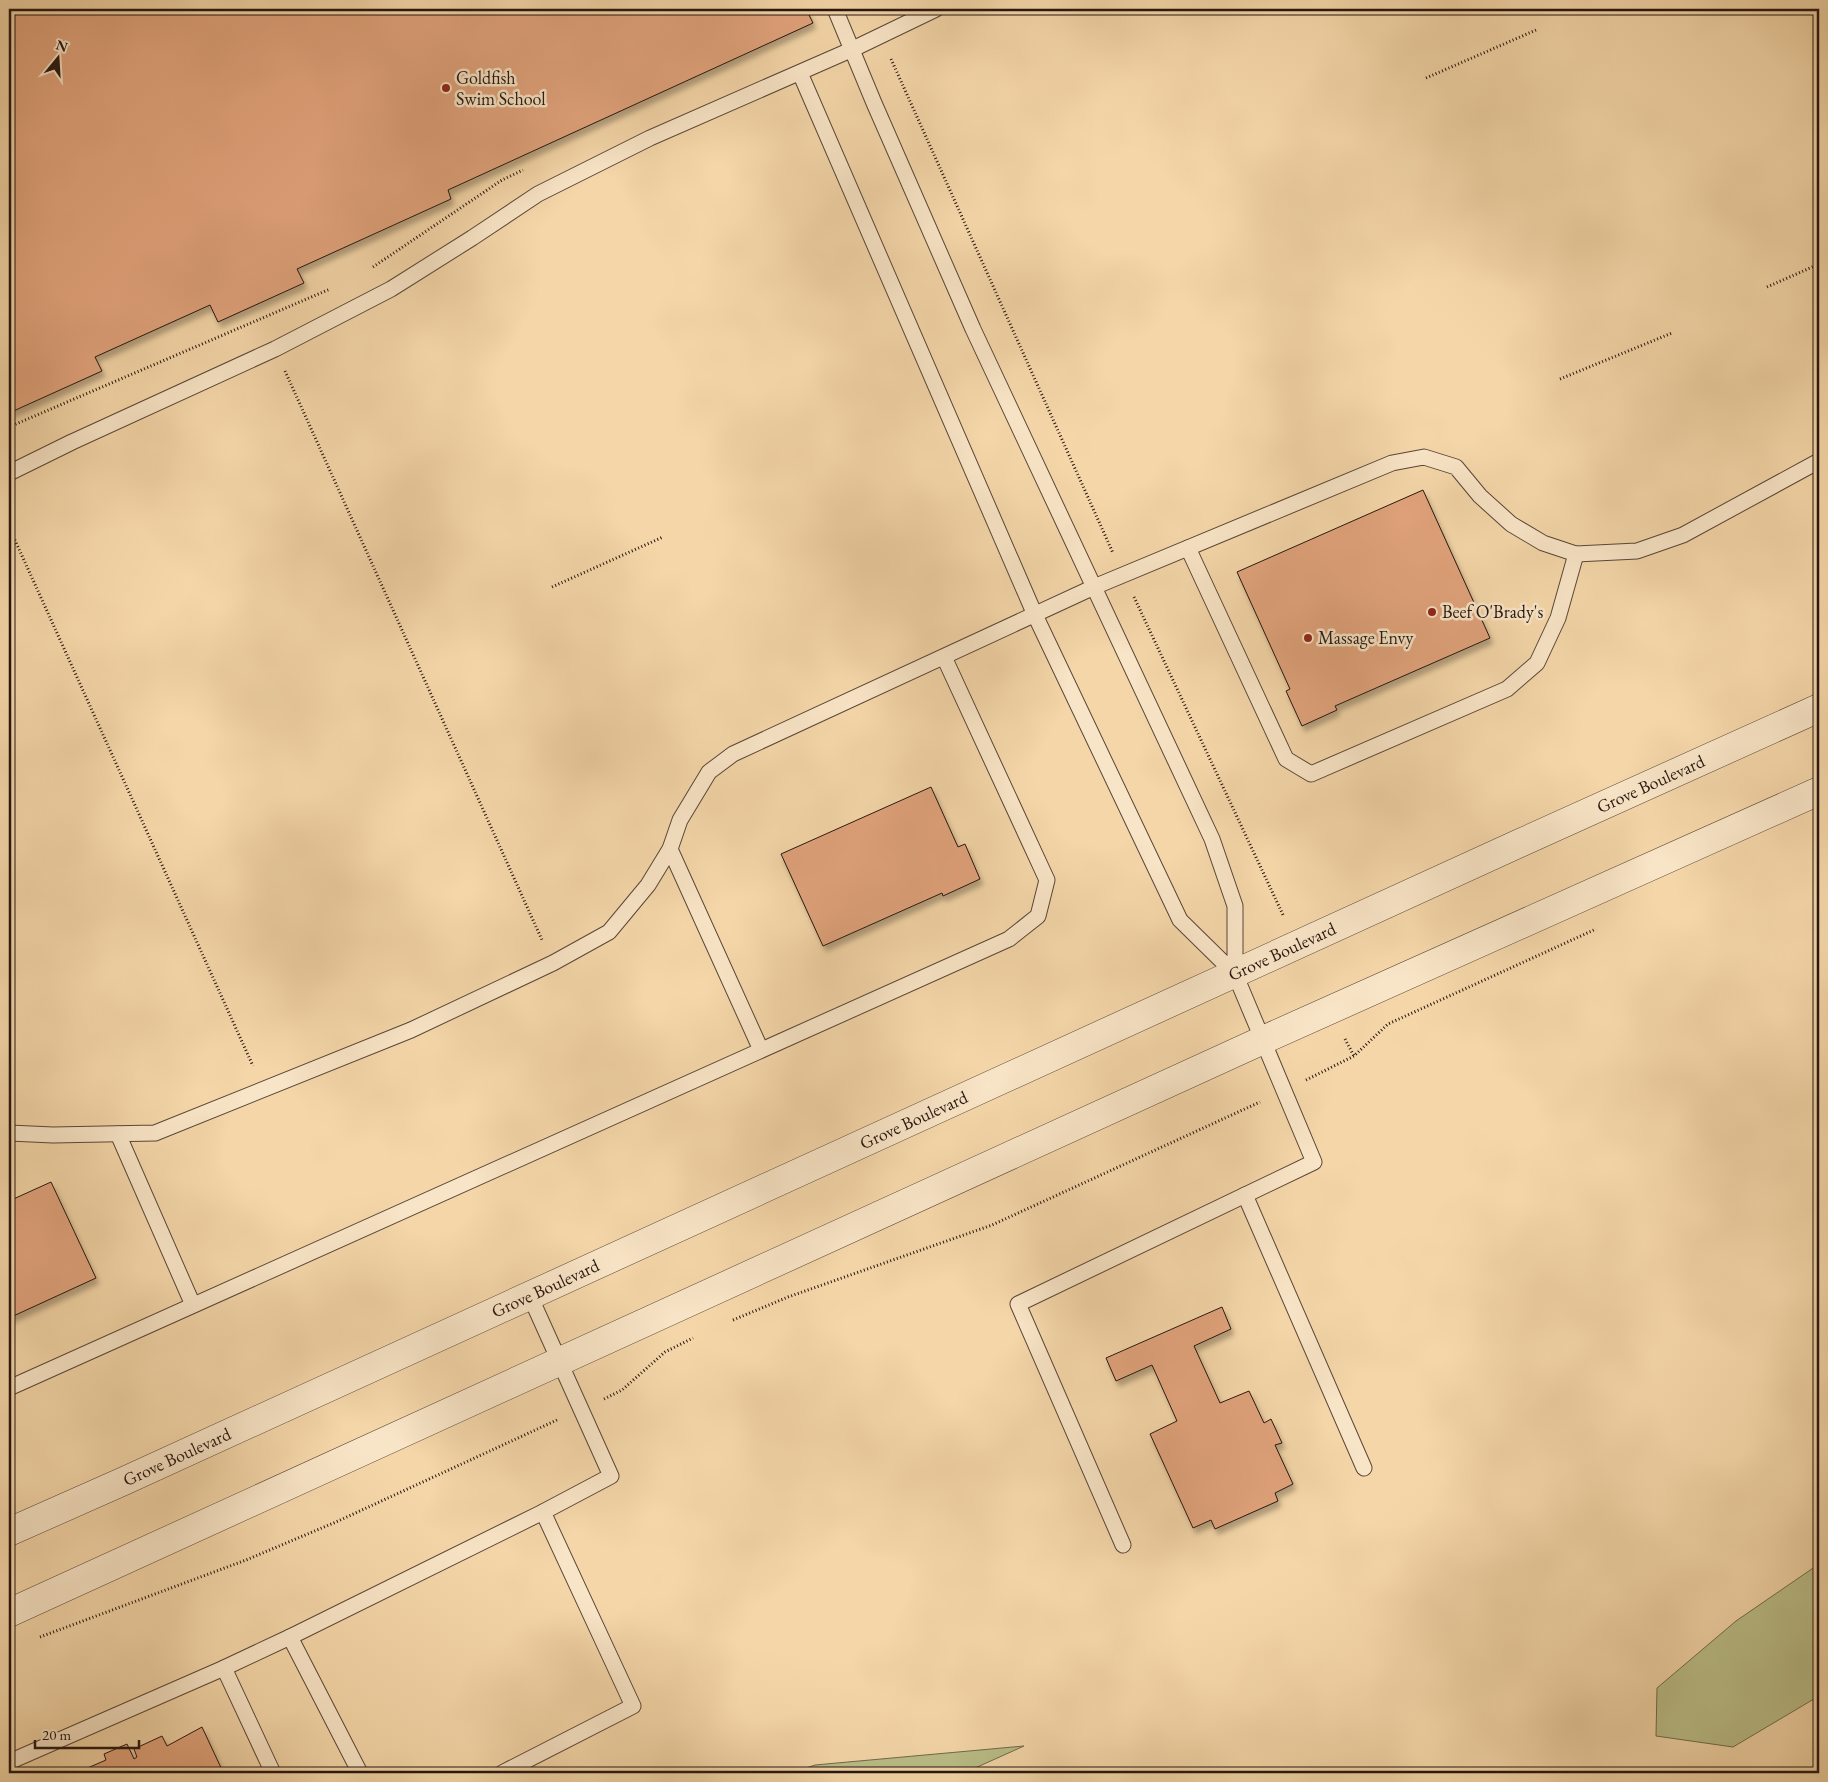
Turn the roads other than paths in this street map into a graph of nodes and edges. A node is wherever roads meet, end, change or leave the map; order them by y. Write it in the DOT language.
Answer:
graph roads {
  1 [pos="836,9"];
  2 [pos="936,9"];
  3 [pos="853,49"];
  4 [pos="800,73"];
  5 [pos="1819,461"];
  6 [pos="9,473"];
  7 [pos="1188,548"];
  8 [pos="1576,554"];
  9 [pos="1094,587"];
  10 [pos="1036,615"];
  11 [pos="944,657"];
  12 [pos="1819,708"];
  13 [pos="1819,791"];
  14 [pos="670,850"];
  15 [pos="1235,974"];
  16 [pos="1263,1040"];
  17 [pos="761,1050"];
  18 [pos="9,1133"];
  19 [pos="118,1134"];
  20 [pos="1245,1195"];
  21 [pos="530,1296"];
  22 [pos="193,1305"];
  23 [pos="560,1361"];
  24 [pos="9,1388"];
  25 [pos="1364,1468"];
  26 [pos="543,1512"];
  27 [pos="9,1532"];
  28 [pos="1124,1545"];
  29 [pos="9,1613"];
  30 [pos="290,1637"];
  31 [pos="224,1668"];
  32 [pos="9,1762"];
  33 [pos="273,1773"];
  34 [pos="360,1773"];
  35 [pos="502,1773"];
  1 -- 3 [label="lane"];
  2 -- 3 [label="lane"];
  3 -- 4 [label="lane"];
  3 -- 9 [label="lane"];
  4 -- 6 [label="lane"];
  4 -- 10 [label="lane"];
  5 -- 8 [label="lane"];
  7 -- 8 [label="lane"];
  7 -- 8 [label="lane"];
  7 -- 9 [label="lane"];
  9 -- 10 [label="lane"];
  9 -- 15 [label="lane"];
  10 -- 11 [label="lane"];
  10 -- 15 [label="lane"];
  11 -- 14 [label="lane"];
  11 -- 17 [label="lane"];
  12 -- 15 [label="street, Grove Boulevard"];
  13 -- 16 [label="street"];
  14 -- 17 [label="lane"];
  14 -- 19 [label="lane"];
  15 -- 16 [label="lane"];
  15 -- 21 [label="street, Grove Boulevard"];
  16 -- 20 [label="lane"];
  16 -- 23 [label="street"];
  17 -- 22 [label="lane"];
  18 -- 19 [label="lane"];
  19 -- 22 [label="lane"];
  20 -- 25 [label="lane"];
  20 -- 28 [label="lane"];
  21 -- 23 [label="lane"];
  21 -- 27 [label="street, Grove Boulevard"];
  22 -- 24 [label="lane"];
  23 -- 26 [label="lane"];
  23 -- 29 [label="street"];
  26 -- 30 [label="lane"];
  26 -- 35 [label="lane"];
  30 -- 31 [label="lane"];
  30 -- 34 [label="lane"];
  31 -- 32 [label="lane"];
  31 -- 33 [label="lane"];
}
